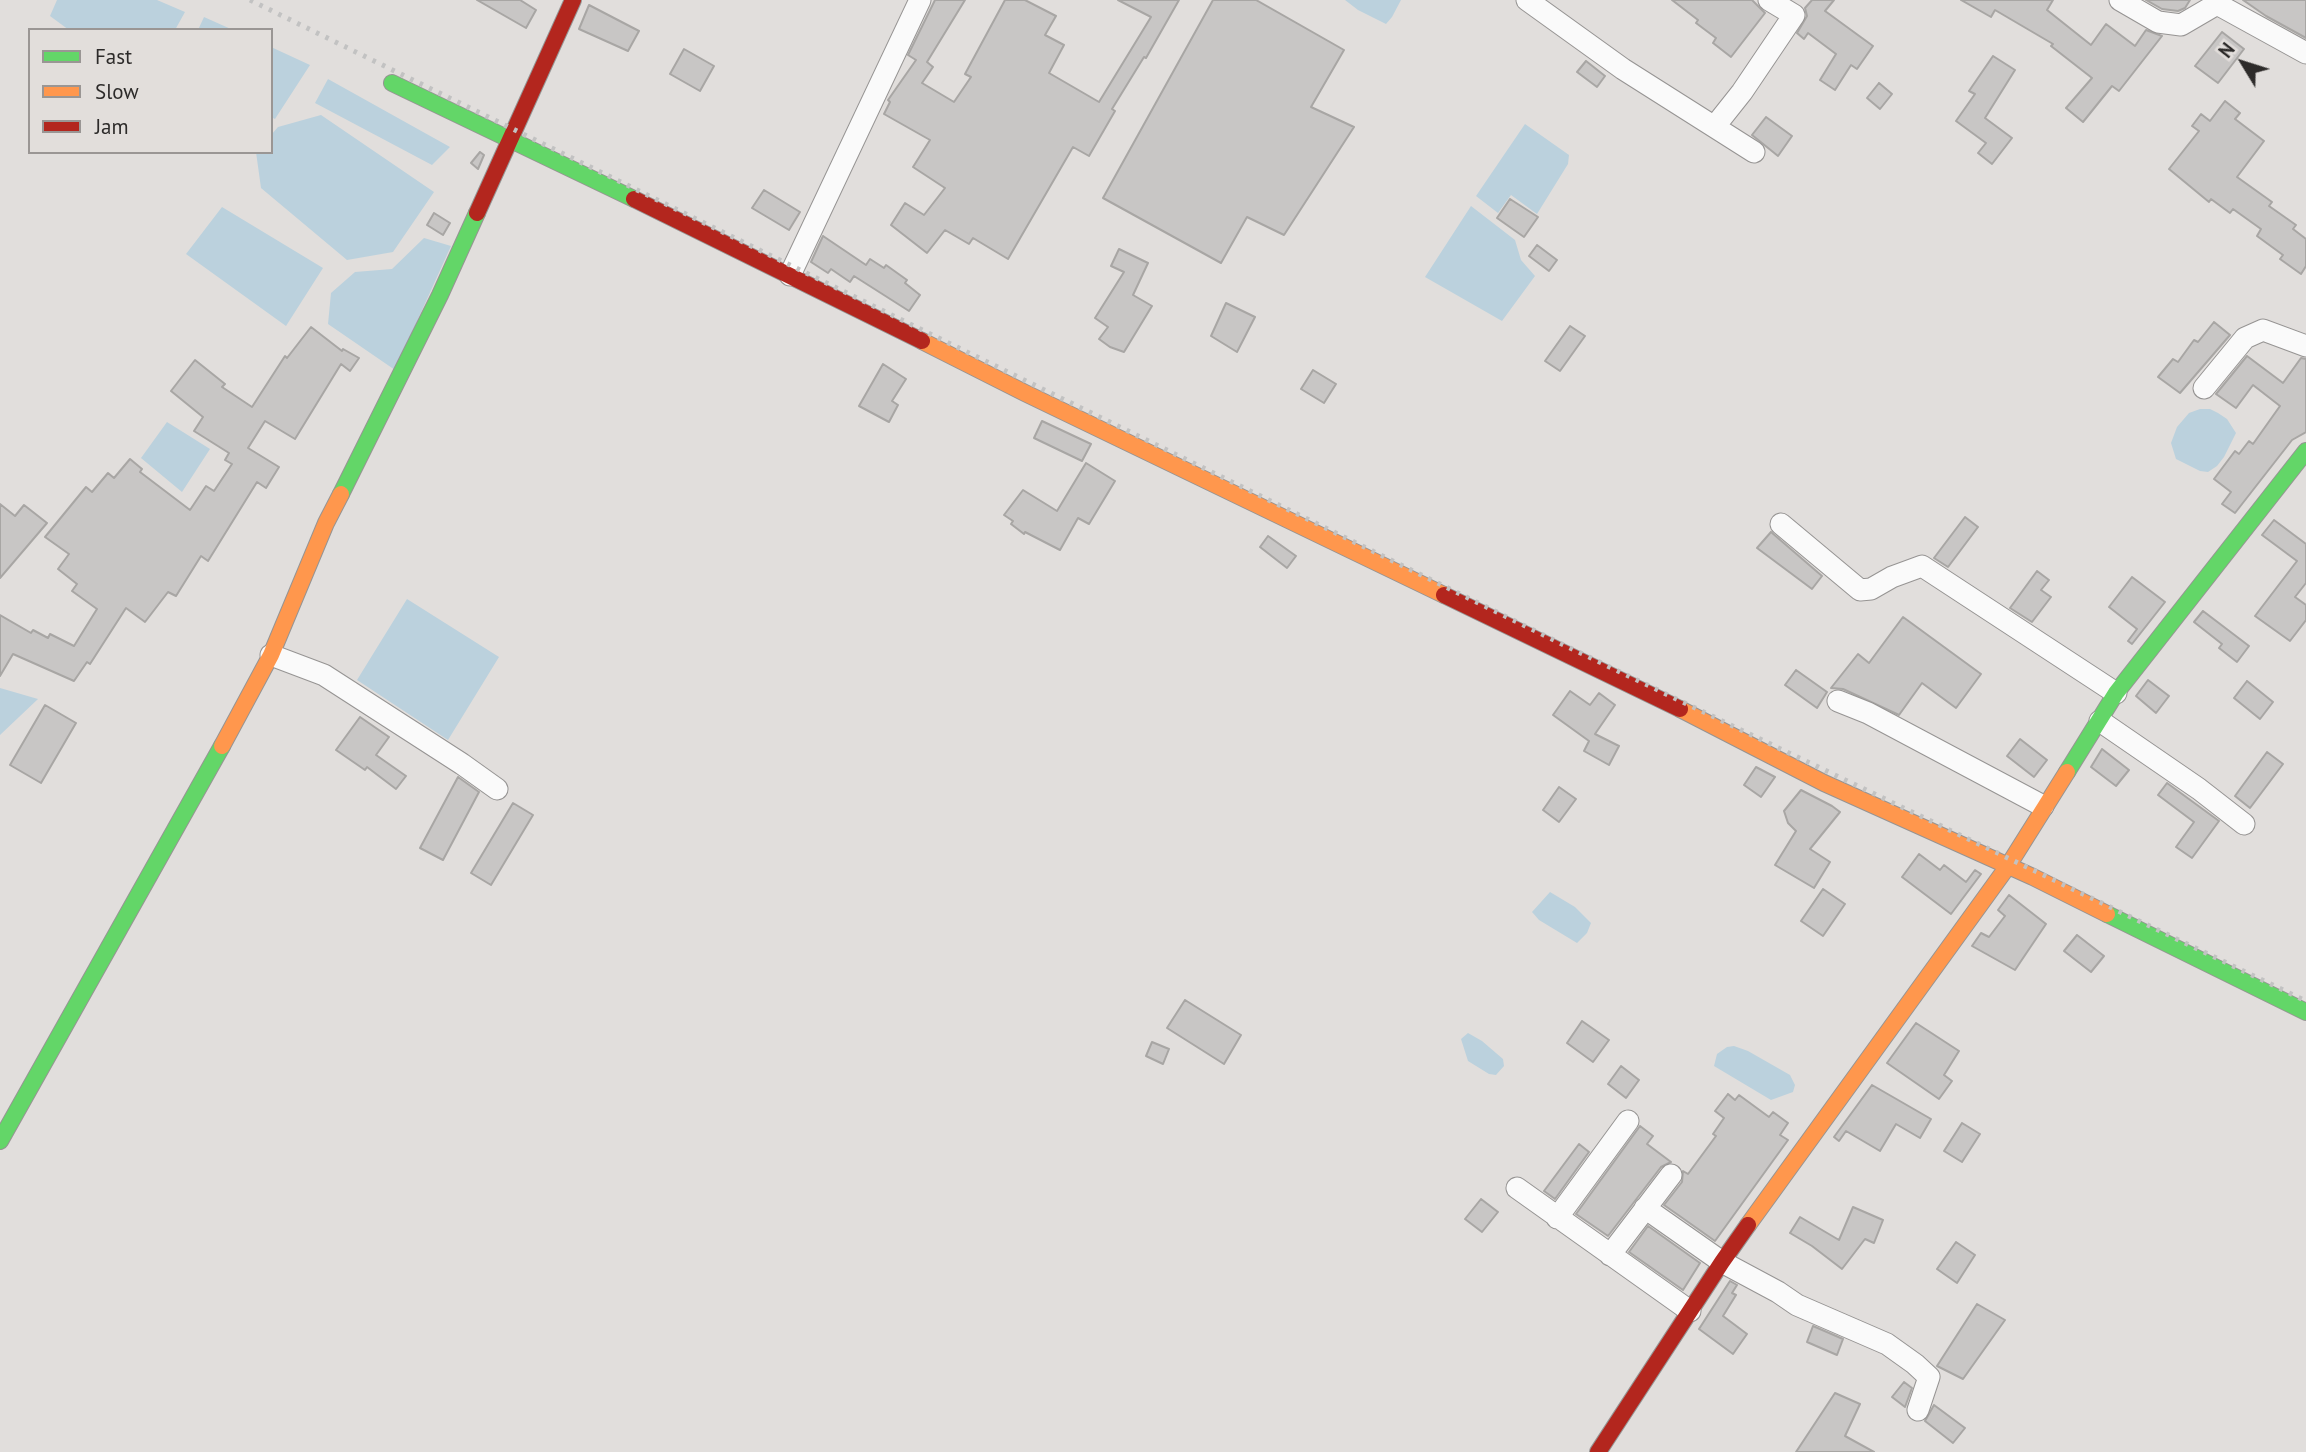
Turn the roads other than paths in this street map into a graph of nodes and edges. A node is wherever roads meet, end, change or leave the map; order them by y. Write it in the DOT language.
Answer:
graph roads {
  1 [pos="573,0"];
  2 [pos="920,0"];
  3 [pos="1527,0"];
  4 [pos="1769,0"];
  5 [pos="2120,0"];
  6 [pos="2218,2"];
  7 [pos="2306,53"];
  8 [pos="392,83"];
  9 [pos="1715,126"];
  10 [pos="511,140"];
  11 [pos="1754,152"];
  12 [pos="790,275"];
  13 [pos="2306,346"];
  14 [pos="2204,388"];
  15 [pos="2306,451"];
  16 [pos="1780,524"];
  17 [pos="271,655"];
  18 [pos="2116,693"];
  19 [pos="1838,701"];
  20 [pos="2100,721"];
  21 [pos="497,789"];
  22 [pos="2043,806"];
  23 [pos="2244,824"];
  24 [pos="2008,866"];
  25 [pos="2306,1012"];
  26 [pos="1628,1121"];
  27 [pos="0,1141"];
  28 [pos="1671,1175"];
  29 [pos="1517,1188"];
  30 [pos="1645,1208"];
  31 [pos="1557,1218"];
  32 [pos="1610,1255"];
  33 [pos="1721,1262"];
  34 [pos="1690,1311"];
  35 [pos="1918,1410"];
  36 [pos="1598,1452"];
  1 -- 10 [label="street"];
  2 -- 12 [label="street"];
  3 -- 9 [label="street"];
  4 -- 9 [label="street"];
  5 -- 6 [label="street"];
  6 -- 7 [label="street"];
  8 -- 10 [label="street"];
  9 -- 11 [label="street"];
  10 -- 12 [label="street"];
  10 -- 17 [label="street"];
  12 -- 24 [label="street"];
  13 -- 14 [label="street"];
  15 -- 18 [label="street"];
  16 -- 18 [label="street"];
  17 -- 21 [label="street"];
  17 -- 27 [label="street"];
  18 -- 20 [label="street"];
  19 -- 22 [label="street"];
  20 -- 22 [label="street"];
  20 -- 23 [label="street"];
  22 -- 24 [label="street"];
  24 -- 25 [label="street"];
  24 -- 33 [label="street"];
  26 -- 31 [label="street"];
  28 -- 30 [label="street"];
  29 -- 31 [label="street"];
  30 -- 32 [label="street"];
  30 -- 33 [label="street"];
  31 -- 32 [label="street"];
  32 -- 34 [label="street"];
  33 -- 34 [label="street"];
  33 -- 35 [label="street"];
  34 -- 36 [label="street"];
}
